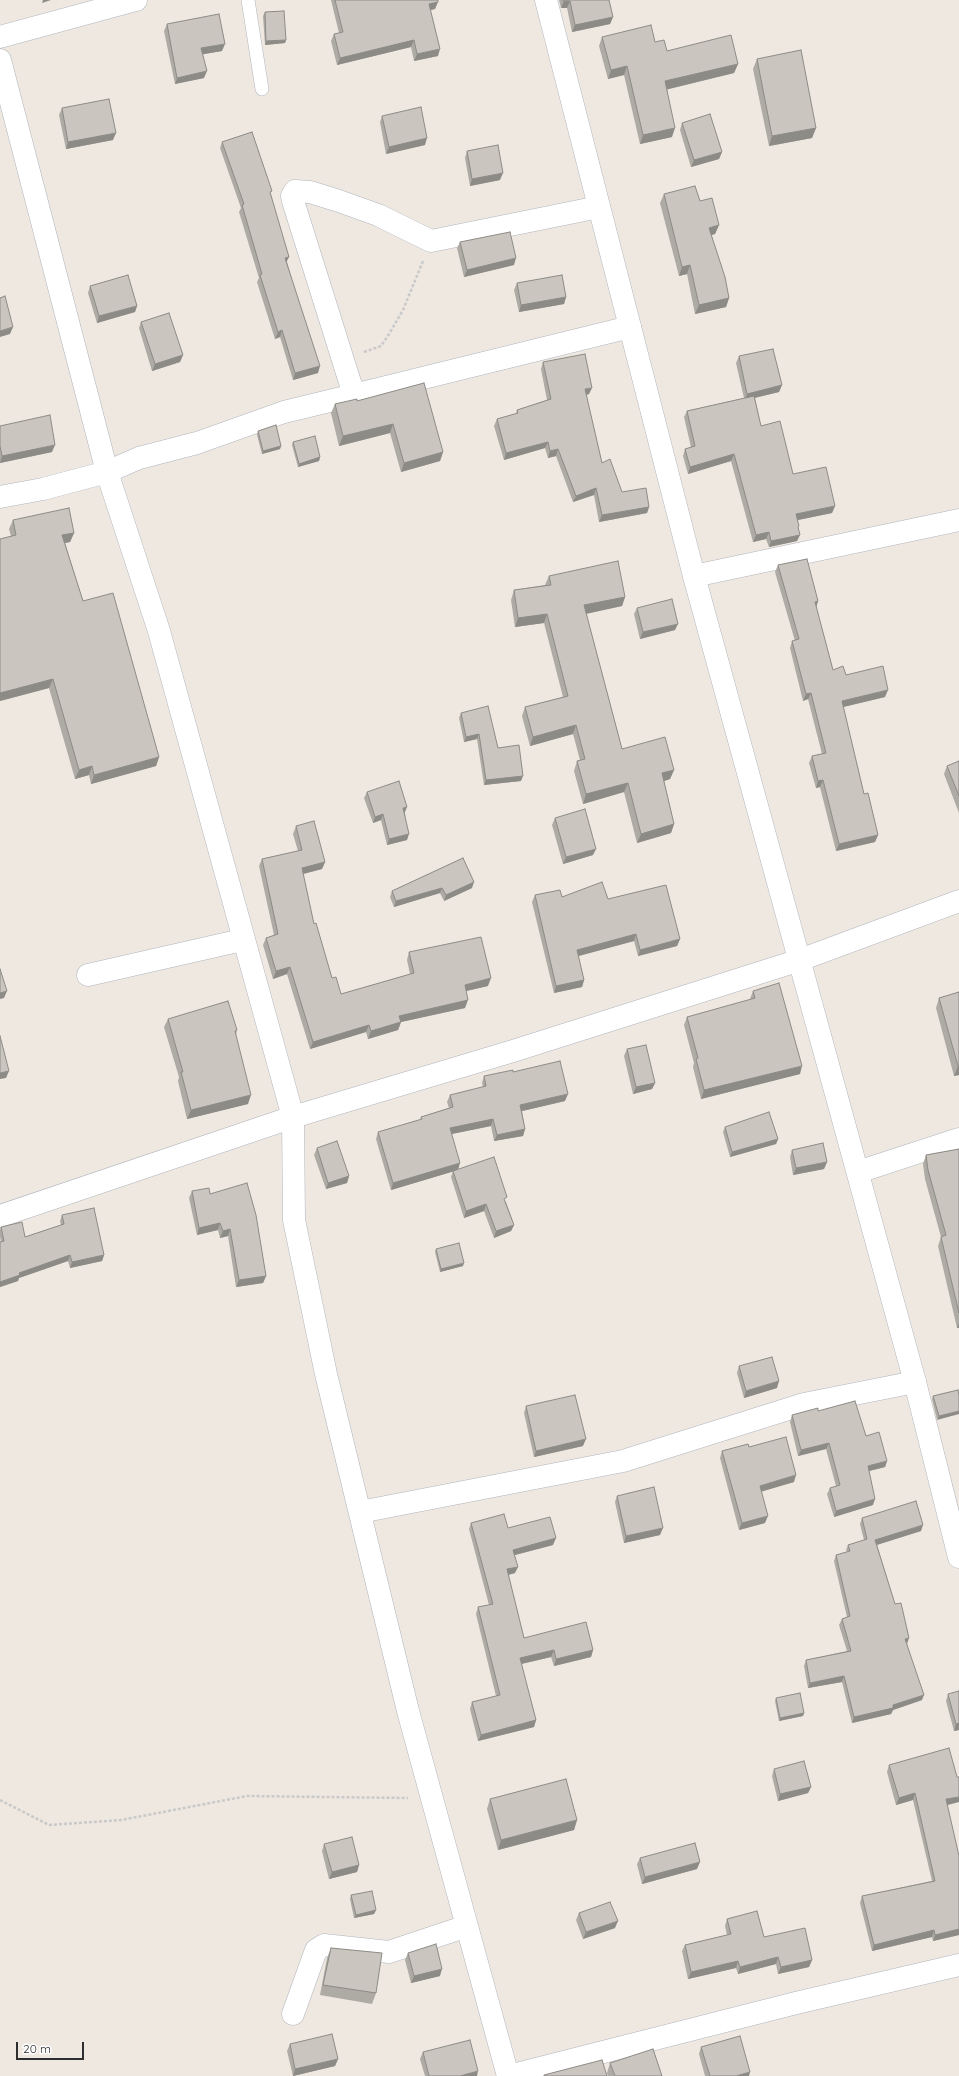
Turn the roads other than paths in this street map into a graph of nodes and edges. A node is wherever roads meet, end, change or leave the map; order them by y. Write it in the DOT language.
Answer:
graph roads {
  1 [pos="136,0"];
  2 [pos="248,0"];
  3 [pos="546,0"];
  4 [pos="0,37"];
  5 [pos="0,60"];
  6 [pos="262,89"];
  7 [pos="599,207"];
  8 [pos="630,327"];
  9 [pos="354,395"];
  10 [pos="107,472"];
  11 [pos="0,497"];
  12 [pos="959,520"];
  13 [pos="694,576"];
  14 [pos="959,901"];
  15 [pos="242,940"];
  16 [pos="800,960"];
  17 [pos="88,975"];
  18 [pos="292,1116"];
  19 [pos="959,1139"];
  20 [pos="858,1172"];
  21 [pos="0,1216"];
  22 [pos="915,1382"];
  23 [pos="360,1512"];
  24 [pos="959,1557"];
  25 [pos="467,1926"];
  26 [pos="959,1965"];
  27 [pos="293,2014"];
  28 [pos="509,2076"];
  1 -- 4 [label="street"];
  2 -- 6 [label="lane"];
  3 -- 7 [label="street"];
  5 -- 10 [label="street"];
  7 -- 8 [label="street"];
  7 -- 9 [label="street"];
  8 -- 9 [label="street"];
  8 -- 13 [label="street"];
  9 -- 10 [label="street"];
  10 -- 11 [label="street"];
  10 -- 15 [label="street"];
  12 -- 13 [label="street"];
  13 -- 16 [label="street"];
  14 -- 16 [label="street"];
  15 -- 17 [label="street"];
  15 -- 18 [label="street"];
  16 -- 18 [label="street"];
  16 -- 20 [label="street"];
  18 -- 21 [label="street"];
  18 -- 23 [label="street"];
  19 -- 20 [label="street"];
  20 -- 22 [label="street"];
  22 -- 23 [label="street"];
  22 -- 24 [label="street"];
  23 -- 25 [label="street"];
  25 -- 27 [label="street"];
  25 -- 28 [label="street"];
  26 -- 28 [label="street"];
}
